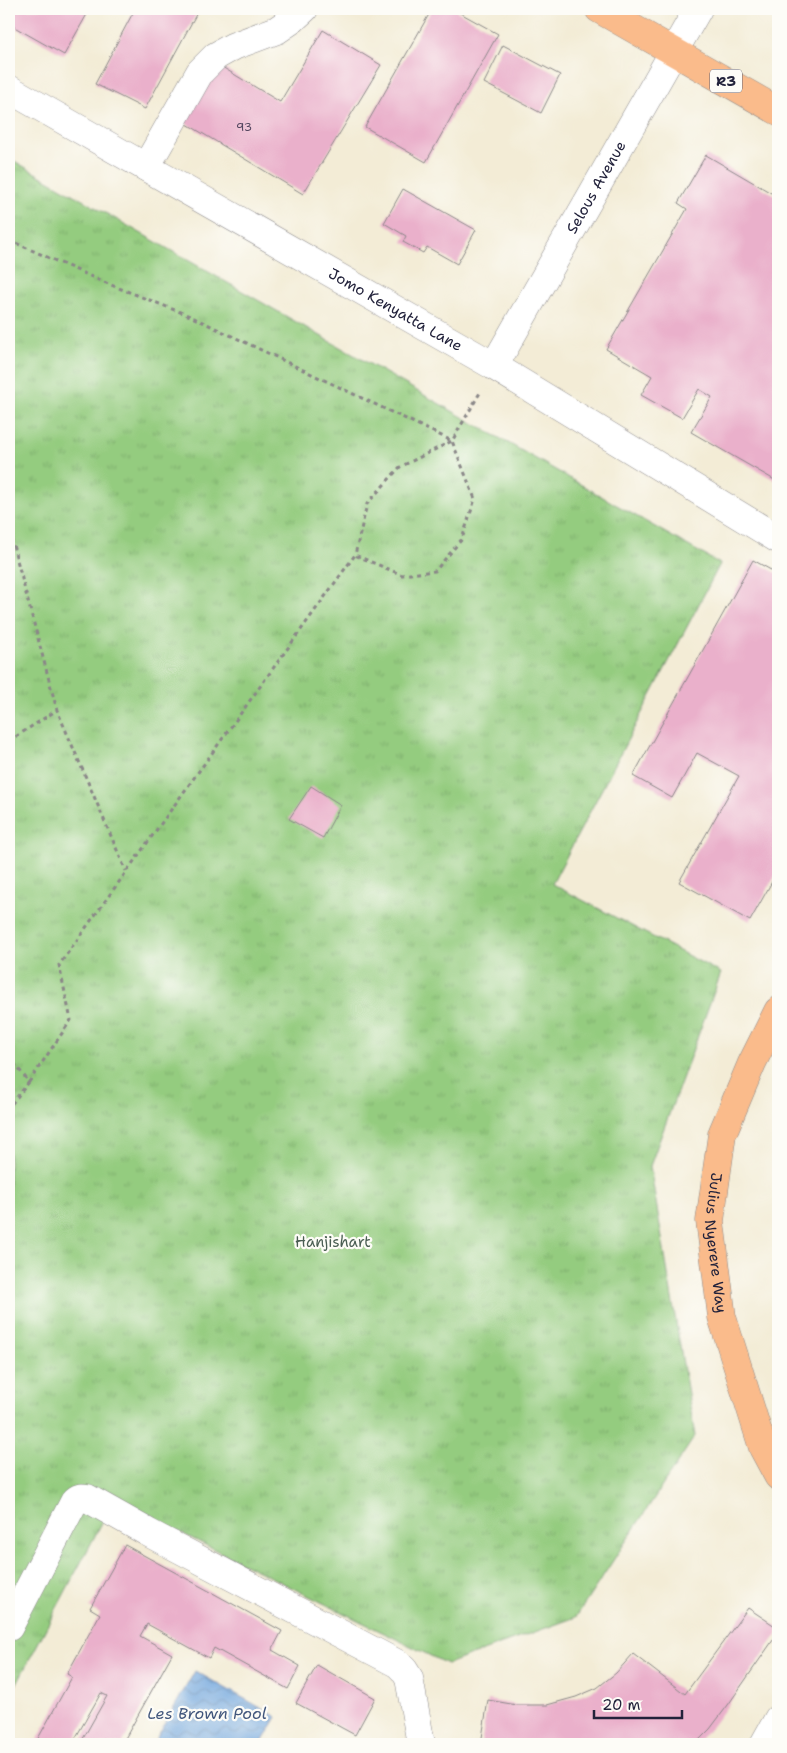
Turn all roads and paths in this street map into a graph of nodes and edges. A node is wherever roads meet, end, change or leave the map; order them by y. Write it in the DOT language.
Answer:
graph roads {
  1 [pos="304,9"];
  2 [pos="599,9"];
  3 [pos="698,9"];
  4 [pos="674,51"];
  5 [pos="9,89"];
  6 [pos="778,111"];
  7 [pos="146,167"];
  8 [pos="9,240"];
  9 [pos="494,366"];
  10 [pos="452,440"];
  11 [pos="9,530"];
  12 [pos="778,539"];
  13 [pos="354,555"];
  14 [pos="57,710"];
  15 [pos="9,741"];
  16 [pos="127,872"];
  17 [pos="778,1011"];
  18 [pos="9,1057"];
  19 [pos="30,1082"];
  20 [pos="9,1107"];
  21 [pos="778,1476"];
  22 [pos="9,1627"];
  23 [pos="778,1719"];
  24 [pos="421,1744"];
  25 [pos="764,1744"];
  1 -- 7 [label="street"];
  2 -- 4 [label="main road, R3"];
  3 -- 4 [label="street, Selous Avenue"];
  4 -- 6 [label="main road, R3"];
  4 -- 9 [label="street, Selous Avenue"];
  5 -- 7 [label="street, Jomo Kenyatta Lane"];
  7 -- 9 [label="street, Jomo Kenyatta Lane"];
  8 -- 10 [label="path"];
  9 -- 10 [label="path"];
  9 -- 12 [label="street, Jomo Kenyatta Lane"];
  10 -- 13 [label="path"];
  10 -- 13 [label="path"];
  11 -- 14 [label="path"];
  13 -- 16 [label="path"];
  14 -- 15 [label="path"];
  14 -- 16 [label="path"];
  16 -- 19 [label="path"];
  17 -- 21 [label="main road, Julius Nyerere Way"];
  18 -- 19 [label="path"];
  19 -- 20 [label="path"];
  22 -- 24 [label="street"];
  23 -- 25 [label="street"];
}
